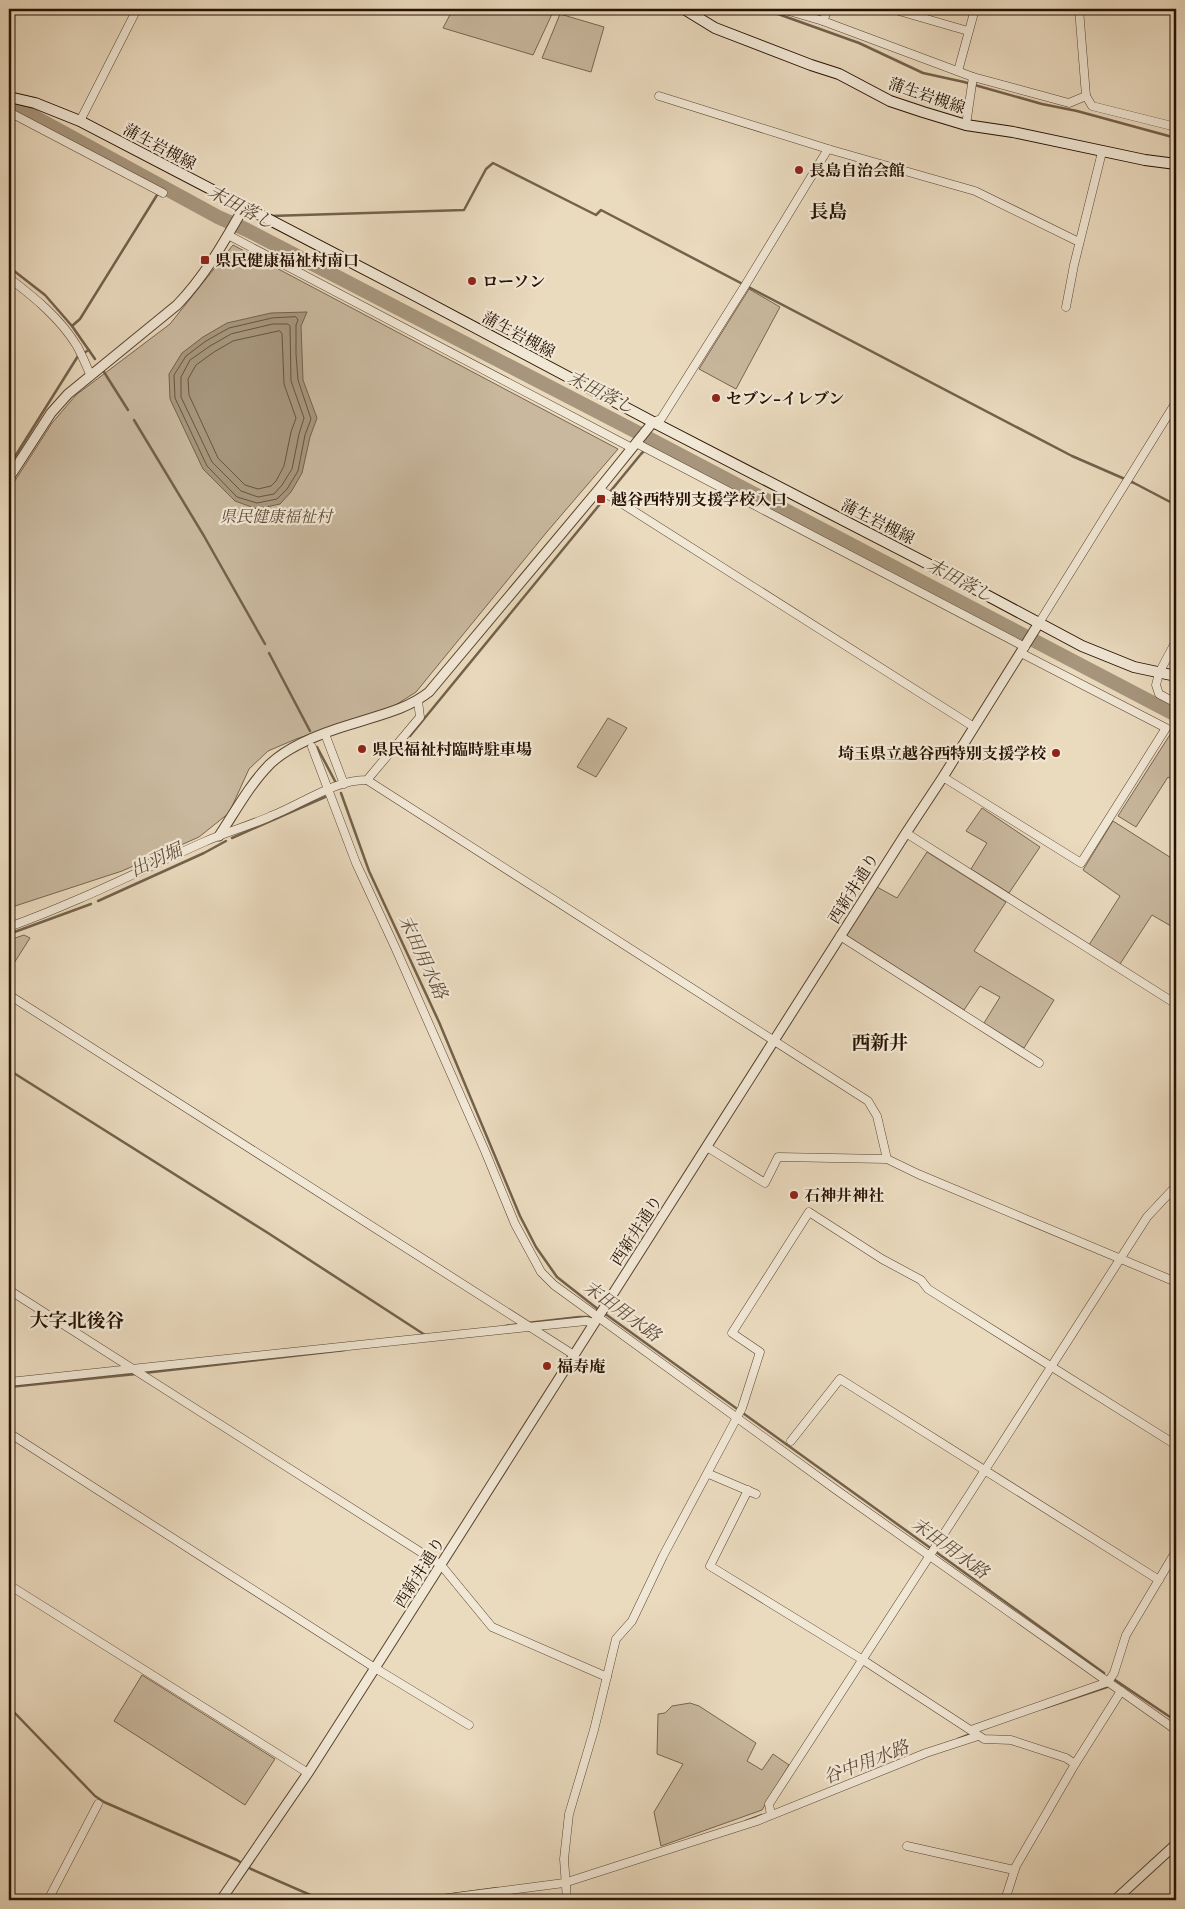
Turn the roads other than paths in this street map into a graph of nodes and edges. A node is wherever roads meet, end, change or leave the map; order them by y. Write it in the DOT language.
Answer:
graph roads {
  1 [pos="137,9"];
  2 [pos="684,9"];
  3 [pos="782,9"];
  4 [pos="828,9"];
  5 [pos="892,9"];
  6 [pos="975,9"];
  7 [pos="1079,9"];
  8 [pos="823,21"];
  9 [pos="968,31"];
  10 [pos="958,71"];
  11 [pos="973,77"];
  12 [pos="659,96"];
  13 [pos="1086,96"];
  14 [pos="9,97"];
  15 [pos="9,112"];
  16 [pos="80,121"];
  17 [pos="966,125"];
  18 [pos="1176,127"];
  19 [pos="828,149"];
  20 [pos="1102,152"];
  21 [pos="1176,164"];
  22 [pos="163,193"];
  23 [pos="244,207"];
  24 [pos="228,235"];
  25 [pos="1079,242"];
  26 [pos="9,278"];
  27 [pos="1066,307"];
  28 [pos="90,374"];
  29 [pos="1176,402"];
  30 [pos="653,422"];
  31 [pos="634,445"];
  32 [pos="9,478"];
  33 [pos="599,489"];
  34 [pos="1039,623"];
  35 [pos="1176,641"];
  36 [pos="1023,650"];
  37 [pos="1159,673"];
  38 [pos="1176,676"];
  39 [pos="418,701"];
  40 [pos="1176,703"];
  41 [pos="974,728"];
  42 [pos="325,734"];
  43 [pos="312,747"];
  44 [pos="943,777"];
  45 [pos="366,780"];
  46 [pos="344,784"];
  47 [pos="328,789"];
  48 [pos="906,832"];
  49 [pos="219,836"];
  50 [pos="9,927"];
  51 [pos="840,936"];
  52 [pos="9,995"];
  53 [pos="1176,1004"];
  54 [pos="773,1041"];
  55 [pos="1039,1063"];
  56 [pos="707,1147"];
  57 [pos="888,1159"];
  58 [pos="1176,1186"];
  59 [pos="1121,1258"];
  60 [pos="1176,1282"];
  61 [pos="9,1290"];
  62 [pos="596,1320"];
  63 [pos="528,1326"];
  64 [pos="574,1355"];
  65 [pos="1052,1367"];
  66 [pos="134,1370"];
  67 [pos="9,1382"];
  68 [pos="737,1419"];
  69 [pos="9,1433"];
  70 [pos="791,1441"];
  71 [pos="1176,1445"];
  72 [pos="986,1470"];
  73 [pos="709,1474"];
  74 [pos="748,1490"];
  75 [pos="756,1494"];
  76 [pos="1176,1551"];
  77 [pos="929,1555"];
  78 [pos="441,1565"];
  79 [pos="1159,1580"];
  80 [pos="9,1585"];
  81 [pos="863,1660"];
  82 [pos="375,1668"];
  83 [pos="607,1677"];
  84 [pos="1108,1682"];
  85 [pos="1121,1691"];
  86 [pos="469,1725"];
  87 [pos="971,1730"];
  88 [pos="1176,1730"];
  89 [pos="978,1736"];
  90 [pos="1075,1764"];
  91 [pos="308,1773"];
  92 [pos="98,1804"];
  93 [pos="771,1815"];
  94 [pos="1176,1844"];
  95 [pos="907,1846"];
  96 [pos="1014,1870"];
  97 [pos="564,1883"];
  98 [pos="1117,1899"];
  99 [pos="48,1900"];
  100 [pos="221,1900"];
  101 [pos="433,1900"];
  102 [pos="567,1900"];
  103 [pos="1005,1900"];
  104 [pos="1130,1900"];
  1 -- 16 [label="street"];
  2 -- 17 [label="main road, 蒲生岩槻線"];
  3 -- 8 [label="street"];
  4 -- 8 [label="street"];
  5 -- 9 [label="street"];
  6 -- 9 [label="street"];
  7 -- 13 [label="street"];
  8 -- 10 [label="street"];
  9 -- 10 [label="street"];
  10 -- 11 [label="street"];
  11 -- 13 [label="street"];
  11 -- 17 [label="street"];
  12 -- 19 [label="street"];
  13 -- 18 [label="street"];
  14 -- 16 [label="main road, 蒲生岩槻線"];
  15 -- 22 [label="street"];
  16 -- 23 [label="main road, 蒲生岩槻線"];
  17 -- 20 [label="main road, 蒲生岩槻線"];
  19 -- 25 [label="street"];
  19 -- 30 [label="street"];
  20 -- 21 [label="main road, 蒲生岩槻線"];
  20 -- 25 [label="street"];
  23 -- 24 [label="street"];
  23 -- 30 [label="main road, 蒲生岩槻線"];
  24 -- 28 [label="street"];
  24 -- 31 [label="street"];
  25 -- 27 [label="street"];
  26 -- 28 [label="street"];
  28 -- 32 [label="street"];
  29 -- 34 [label="street"];
  30 -- 31 [label="street"];
  30 -- 34 [label="main road, 蒲生岩槻線"];
  31 -- 33 [label="street"];
  31 -- 36 [label="street"];
  33 -- 39 [label="street"];
  33 -- 41 [label="street"];
  34 -- 36 [label="street, 西新井通り"];
  34 -- 37 [label="main road, 蒲生岩槻線"];
  35 -- 37 [label="street"];
  36 -- 41 [label="street, 西新井通り"];
  36 -- 44 [label="street"];
  37 -- 38 [label="main road, 蒲生岩槻線"];
  37 -- 40 [label="street"];
  39 -- 42 [label="street"];
  39 -- 45 [label="street"];
  41 -- 44 [label="street, 西新井通り"];
  42 -- 46 [label="street"];
  42 -- 49 [label="street"];
  43 -- 47 [label="street"];
  44 -- 48 [label="street, 西新井通り"];
  45 -- 46 [label="street"];
  45 -- 54 [label="street"];
  46 -- 47 [label="street"];
  47 -- 49 [label="street"];
  47 -- 62 [label="street"];
  48 -- 51 [label="street, 西新井通り"];
  48 -- 53 [label="street"];
  49 -- 50 [label="street"];
  51 -- 54 [label="street, 西新井通り"];
  51 -- 55 [label="street"];
  52 -- 63 [label="street"];
  54 -- 56 [label="street, 西新井通り"];
  54 -- 57 [label="street"];
  56 -- 57 [label="street"];
  56 -- 62 [label="street, 西新井通り"];
  57 -- 59 [label="street"];
  58 -- 59 [label="street"];
  59 -- 60 [label="street"];
  59 -- 65 [label="street"];
  61 -- 66 [label="street"];
  62 -- 63 [label="street"];
  62 -- 64 [label="street, 西新井通り"];
  62 -- 68 [label="street"];
  63 -- 64 [label="street"];
  63 -- 66 [label="street"];
  64 -- 78 [label="street, 西新井通り"];
  65 -- 68 [label="street"];
  65 -- 71 [label="street"];
  65 -- 72 [label="street"];
  66 -- 67 [label="street"];
  66 -- 78 [label="street"];
  68 -- 73 [label="street"];
  68 -- 77 [label="street"];
  69 -- 82 [label="street"];
  70 -- 72 [label="street"];
  72 -- 77 [label="street"];
  72 -- 79 [label="street"];
  73 -- 74 [label="street"];
  73 -- 83 [label="street"];
  74 -- 75 [label="street"];
  74 -- 81 [label="street"];
  76 -- 79 [label="street"];
  77 -- 81 [label="street"];
  77 -- 84 [label="street"];
  78 -- 82 [label="street, 西新井通り"];
  78 -- 83 [label="street"];
  79 -- 84 [label="street"];
  80 -- 91 [label="street"];
  81 -- 87 [label="street"];
  81 -- 93 [label="street"];
  82 -- 86 [label="street"];
  82 -- 91 [label="street, 西新井通り"];
  83 -- 97 [label="street"];
  84 -- 85 [label="street"];
  84 -- 87 [label="street"];
  85 -- 88 [label="street"];
  85 -- 90 [label="street"];
  87 -- 89 [label="street"];
  89 -- 90 [label="street"];
  89 -- 93 [label="street"];
  90 -- 96 [label="street"];
  91 -- 100 [label="street, 西新井通り"];
  92 -- 99 [label="street"];
  93 -- 97 [label="street"];
  94 -- 98 [label="street"];
  95 -- 96 [label="street"];
  96 -- 103 [label="street"];
  97 -- 101 [label="street"];
  97 -- 102 [label="street"];
  98 -- 104 [label="street"];
}
